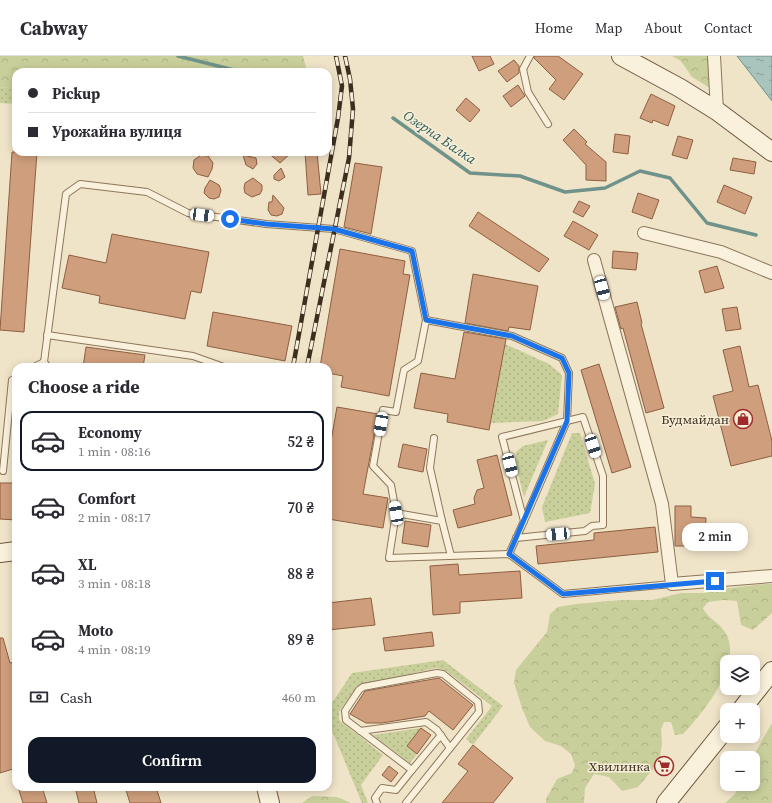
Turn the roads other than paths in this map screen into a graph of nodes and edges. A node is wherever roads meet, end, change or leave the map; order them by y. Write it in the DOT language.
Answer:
graph roads {
  1 [pos="530,56"];
  2 [pos="621,56"];
  3 [pos="714,56"];
  4 [pos="717,112"];
  5 [pos="548,124"];
  6 [pos="755,138"];
  7 [pos="772,152"];
  8 [pos="772,167"];
  9 [pos="644,233"];
  10 [pos="594,260"];
  11 [pos="772,273"];
  12 [pos="426,320"];
  13 [pos="47,334"];
  14 [pos="44,362"];
  15 [pos="213,363"];
  16 [pos="12,380"];
  17 [pos="567,421"];
  18 [pos="434,438"];
  19 [pos="3,471"];
  20 [pos="396,513"];
  21 [pos="442,521"];
  22 [pos="524,521"];
  23 [pos="516,538"];
  24 [pos="12,552"];
  25 [pos="0,553"];
  26 [pos="509,554"];
  27 [pos="451,556"];
  28 [pos="772,576"];
  29 [pos="672,584"];
  30 [pos="772,671"];
  31 [pos="747,703"];
  32 [pos="360,731"];
  33 [pos="441,735"];
  34 [pos="720,736"];
  35 [pos="450,748"];
  36 [pos="412,770"];
  37 [pos="267,791"];
  38 [pos="270,803"];
  39 [pos="377,803"];
  40 [pos="406,803"];
  41 [pos="666,803"];
  1 -- 5 [label="lane"];
  2 -- 4 [label="main road"];
  3 -- 4 [label="street"];
  4 -- 6 [label="main road"];
  6 -- 7 [label="main road"];
  6 -- 8 [label="main road"];
  9 -- 11 [label="street"];
  10 -- 29 [label="street"];
  12 -- 13 [label="lane"];
  12 -- 17 [label="lane"];
  12 -- 20 [label="lane"];
  13 -- 14 [label="lane"];
  13 -- 15 [label="lane"];
  16 -- 19 [label="lane"];
  17 -- 22 [label="lane"];
  17 -- 22 [label="lane"];
  17 -- 23 [label="lane"];
  18 -- 21 [label="lane"];
  20 -- 21 [label="lane"];
  20 -- 27 [label="lane"];
  21 -- 27 [label="lane"];
  22 -- 23 [label="lane"];
  23 -- 26 [label="lane"];
  24 -- 25 [label="main road"];
  26 -- 27 [label="lane"];
  26 -- 29 [label="lane"];
  28 -- 29 [label="street"];
  30 -- 31 [label="main road"];
  32 -- 33 [label="lane"];
  32 -- 35 [label="lane"];
  32 -- 36 [label="lane"];
  33 -- 35 [label="lane"];
  33 -- 36 [label="lane"];
  34 -- 41 [label="main road"];
  35 -- 40 [label="lane"];
  36 -- 39 [label="lane"];
  37 -- 38 [label="main road"];
}
